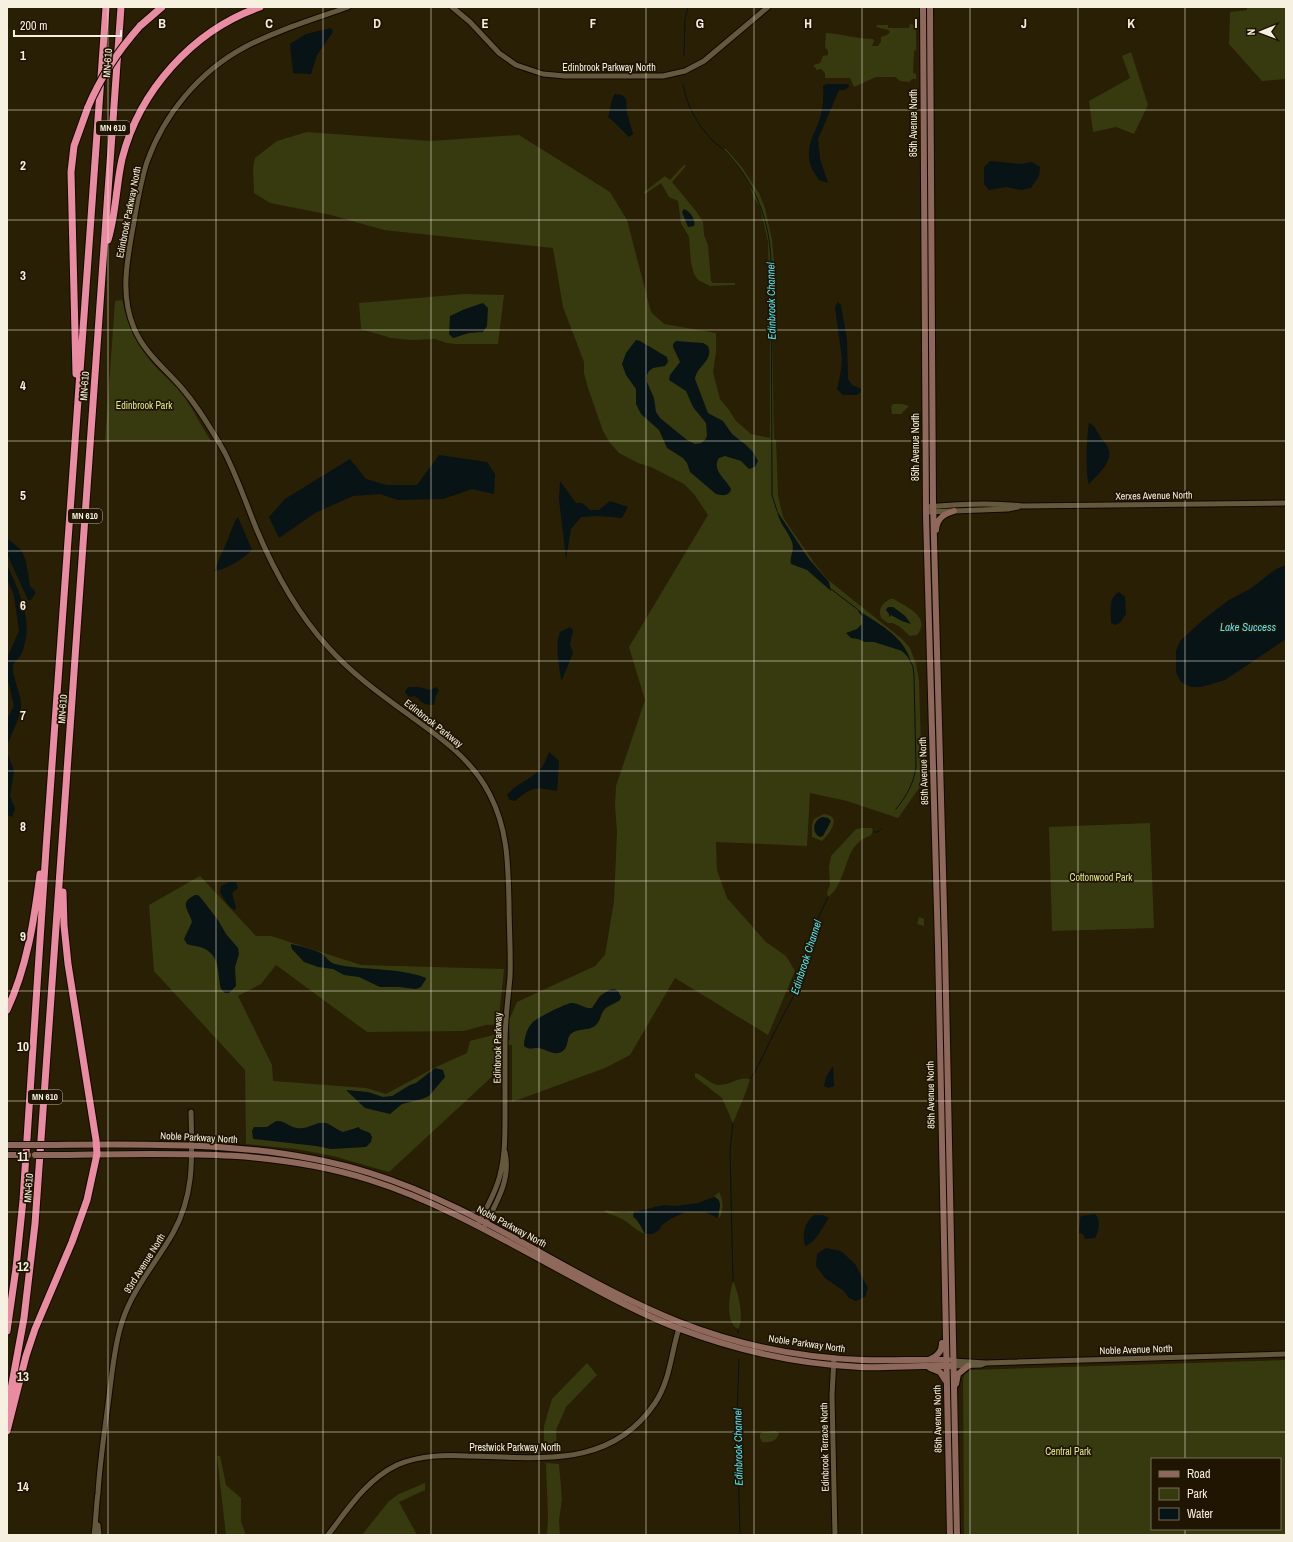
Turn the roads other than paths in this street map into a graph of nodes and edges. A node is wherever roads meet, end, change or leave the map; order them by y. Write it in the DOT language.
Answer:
graph roads {
  1 [pos="106,7"];
  2 [pos="121,7"];
  3 [pos="162,7"];
  4 [pos="260,7"];
  5 [pos="348,7"];
  6 [pos="452,7"];
  7 [pos="768,7"];
  8 [pos="923,7"];
  9 [pos="930,7"];
  10 [pos="104,250"];
  11 [pos="234,473"];
  12 [pos="1286,503"];
  13 [pos="1022,506"];
  14 [pos="933,509"];
  15 [pos="926,510"];
  16 [pos="954,511"];
  17 [pos="70,522"];
  18 [pos="934,557"];
  19 [pos="67,782"];
  20 [pos="46,849"];
  21 [pos="7,1010"];
  22 [pos="191,1112"];
  23 [pos="7,1145"];
  24 [pos="97,1145"];
  25 [pos="192,1146"];
  26 [pos="97,1154"];
  27 [pos="192,1154"];
  28 [pos="7,1155"];
  29 [pos="481,1225"];
  30 [pos="945,1300"];
  31 [pos="680,1326"];
  32 [pos="7,1331"];
  33 [pos="1286,1354"];
  34 [pos="834,1358"];
  35 [pos="929,1360"];
  36 [pos="986,1362"];
  37 [pos="946,1363"];
  38 [pos="953,1363"];
  39 [pos="833,1365"];
  40 [pos="910,1366"];
  41 [pos="968,1366"];
  42 [pos="946,1388"];
  43 [pos="7,1411"];
  44 [pos="954,1429"];
  45 [pos="7,1431"];
  46 [pos="97,1518"];
  47 [pos="94,1535"];
  48 [pos="99,1535"];
  49 [pos="328,1535"];
  50 [pos="835,1535"];
  51 [pos="950,1535"];
  52 [pos="957,1535"];
  1 -- 17 [label="highway, MN-610 / MN 610"];
  2 -- 10 [label="highway, MN-610 / MN 610"];
  3 -- 17 [label="highway, bridge"];
  4 -- 10 [label="highway"];
  5 -- 11 [label="street, Edinbrook Parkway North"];
  6 -- 7 [label="street, Edinbrook Parkway North"];
  8 -- 15 [label="main road, 85th Avenue North"];
  9 -- 14 [label="main road, 85th Avenue North"];
  10 -- 19 [label="highway, MN-610 / MN 610"];
  11 -- 29 [label="street, Edinbrook Parkway"];
  12 -- 13 [label="street, Xerxes Avenue North"];
  13 -- 14 [label="street, Xerxes Avenue North"];
  13 -- 16 [label="street, Xerxes Avenue North"];
  14 -- 15 [label="street, Xerxes Avenue North"];
  14 -- 16 [label="street, Xerxes Avenue North"];
  14 -- 18 [label="main road, 85th Avenue North"];
  15 -- 30 [label="main road, 85th Avenue North"];
  16 -- 18 [label="main road"];
  17 -- 20 [label="highway, MN-610 / MN 610"];
  18 -- 38 [label="main road, 85th Avenue North"];
  19 -- 24 [label="highway"];
  19 -- 43 [label="highway, MN-610 / MN 610"];
  20 -- 21 [label="highway"];
  20 -- 32 [label="highway, MN-610 / MN 610"];
  22 -- 25 [label="street, 93rd Avenue North"];
  23 -- 24 [label="main road, Noble Parkway North, bridge"];
  24 -- 25 [label="main road, Noble Parkway North"];
  24 -- 26 [label="highway"];
  25 -- 27 [label="street, 93rd Avenue North"];
  25 -- 29 [label="main road, Noble Parkway North"];
  26 -- 27 [label="main road, Noble Parkway North"];
  26 -- 28 [label="main road, Noble Parkway North, bridge"];
  26 -- 45 [label="highway"];
  27 -- 29 [label="main road, Noble Parkway North"];
  27 -- 46 [label="street, 93rd Avenue North"];
  29 -- 31 [label="main road, Noble Parkway North"];
  30 -- 35 [label="main road"];
  30 -- 37 [label="main road, 85th Avenue North"];
  31 -- 34 [label="main road, Noble Parkway North"];
  31 -- 39 [label="main road, Noble Parkway North"];
  31 -- 49 [label="street, Prestwick Parkway North"];
  33 -- 36 [label="street, Noble Avenue North"];
  34 -- 35 [label="main road, Noble Parkway North"];
  34 -- 39 [label="street, Edinbrook Terrace North"];
  35 -- 37 [label="main road, Noble Parkway North"];
  36 -- 38 [label="street, Noble Avenue North"];
  36 -- 41 [label="street, Noble Avenue North"];
  37 -- 38 [label="main road, Noble Parkway North"];
  37 -- 40 [label="main road, Noble Parkway North"];
  37 -- 42 [label="main road, 85th Avenue North"];
  38 -- 41 [label="street, Noble Avenue North"];
  38 -- 44 [label="main road, 85th Avenue North"];
  39 -- 40 [label="main road, Noble Parkway North"];
  39 -- 50 [label="street, Edinbrook Terrace North"];
  40 -- 42 [label="main road"];
  41 -- 44 [label="main road"];
  42 -- 51 [label="main road, 85th Avenue North"];
  44 -- 52 [label="main road, 85th Avenue North"];
  46 -- 47 [label="street, 93rd Avenue North"];
  46 -- 48 [label="street, 93rd Avenue North"];
}
